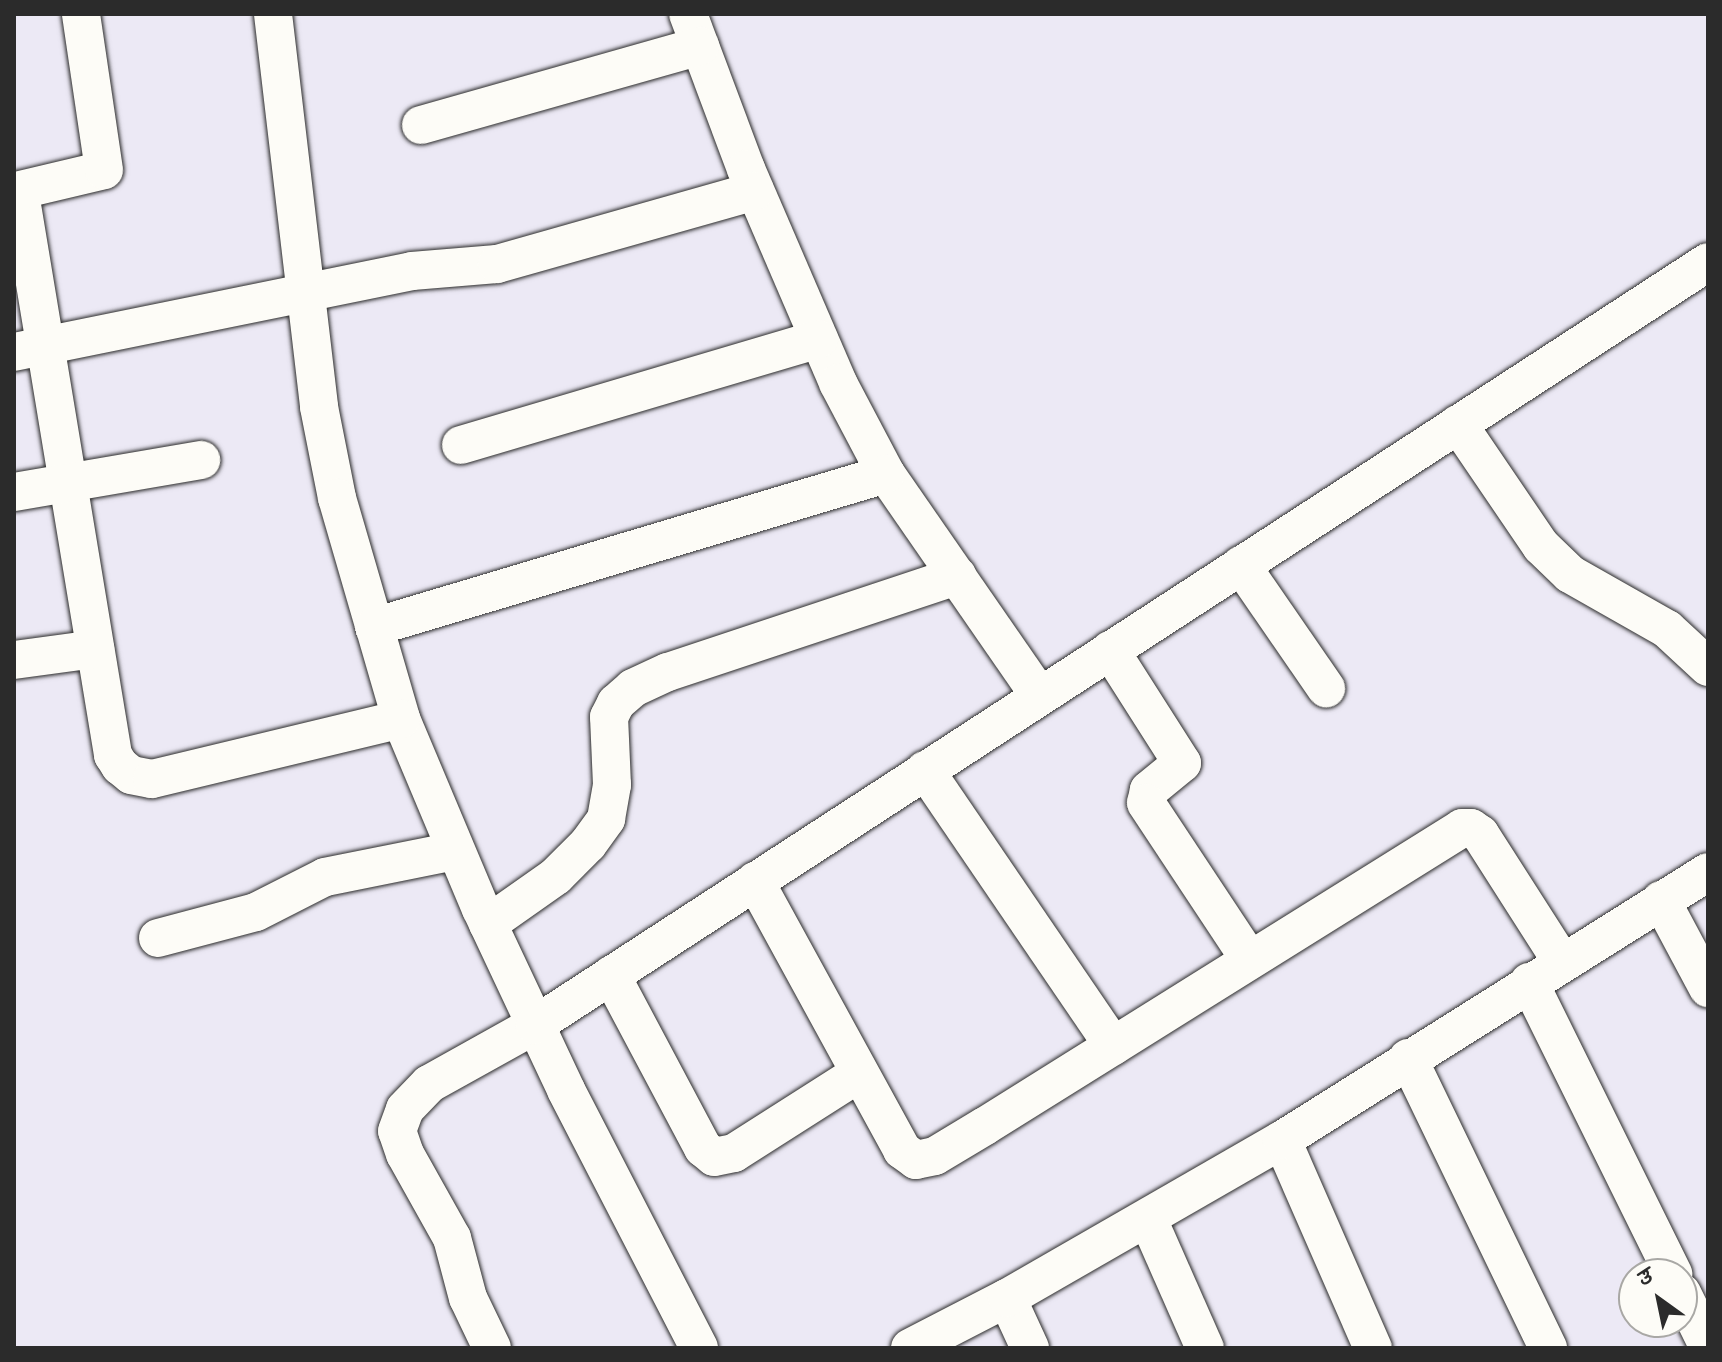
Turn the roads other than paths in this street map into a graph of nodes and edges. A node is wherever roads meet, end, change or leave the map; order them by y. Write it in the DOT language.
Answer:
graph roads {
  1 [pos="81,14"];
  2 [pos="273,14"];
  3 [pos="694,30"];
  4 [pos="421,125"];
  5 [pos="15,191"];
  6 [pos="755,191"];
  7 [pos="1708,262"];
  8 [pos="303,292"];
  9 [pos="819,339"];
  10 [pos="29,350"];
  11 [pos="1458,424"];
  12 [pos="461,445"];
  13 [pos="201,460"];
  14 [pos="886,474"];
  15 [pos="67,484"];
  16 [pos="14,492"];
  17 [pos="1241,565"];
  18 [pos="957,576"];
  19 [pos="374,627"];
  20 [pos="95,649"];
  21 [pos="1110,650"];
  22 [pos="14,660"];
  23 [pos="1708,667"];
  24 [pos="1326,688"];
  25 [pos="1040,696"];
  26 [pos="401,719"];
  27 [pos="925,770"];
  28 [pos="455,851"];
  29 [pos="1708,872"];
  30 [pos="755,881"];
  31 [pos="1661,900"];
  32 [pos="488,924"];
  33 [pos="158,938"];
  34 [pos="1250,960"];
  35 [pos="1562,962"];
  36 [pos="611,975"];
  37 [pos="1529,982"];
  38 [pos="1708,988"];
  39 [pos="535,1025"];
  40 [pos="1113,1046"];
  41 [pos="1408,1058"];
  42 [pos="858,1074"];
  43 [pos="1282,1140"];
  44 [pos="1148,1219"];
  45 [pos="1665,1258"];
  46 [pos="1007,1298"];
  47 [pos="1698,1326"];
  48 [pos="1708,1346"];
  49 [pos="492,1348"];
  50 [pos="699,1348"];
  51 [pos="910,1348"];
  52 [pos="1030,1348"];
  53 [pos="1205,1348"];
  54 [pos="1373,1348"];
  55 [pos="1548,1348"];
  1 -- 5 [label="street"];
  2 -- 8 [label="street"];
  3 -- 4 [label="street"];
  3 -- 6 [label="street"];
  5 -- 10 [label="street"];
  6 -- 8 [label="street"];
  6 -- 9 [label="street"];
  7 -- 11 [label="street"];
  8 -- 10 [label="street"];
  8 -- 19 [label="street"];
  9 -- 12 [label="street"];
  9 -- 14 [label="street"];
  10 -- 15 [label="street"];
  11 -- 17 [label="street"];
  11 -- 23 [label="street"];
  13 -- 15 [label="street"];
  14 -- 18 [label="street"];
  14 -- 19 [label="street"];
  15 -- 16 [label="street"];
  15 -- 20 [label="street"];
  17 -- 21 [label="street"];
  17 -- 24 [label="street"];
  18 -- 25 [label="street"];
  18 -- 32 [label="street"];
  19 -- 26 [label="street"];
  20 -- 22 [label="street"];
  20 -- 26 [label="street"];
  21 -- 25 [label="street"];
  21 -- 34 [label="street"];
  25 -- 27 [label="street"];
  26 -- 28 [label="street"];
  27 -- 30 [label="street"];
  27 -- 40 [label="street"];
  28 -- 32 [label="street"];
  28 -- 33 [label="street"];
  29 -- 31 [label="street"];
  30 -- 36 [label="street"];
  30 -- 42 [label="street"];
  31 -- 35 [label="street"];
  31 -- 38 [label="street"];
  32 -- 39 [label="street"];
  34 -- 35 [label="street"];
  34 -- 40 [label="street"];
  35 -- 37 [label="street"];
  36 -- 39 [label="street"];
  36 -- 42 [label="street"];
  37 -- 41 [label="street"];
  37 -- 45 [label="street"];
  39 -- 49 [label="street"];
  39 -- 50 [label="street"];
  40 -- 42 [label="street"];
  41 -- 43 [label="street"];
  41 -- 55 [label="street"];
  43 -- 44 [label="street"];
  43 -- 54 [label="street"];
  44 -- 46 [label="street"];
  44 -- 53 [label="street"];
  46 -- 51 [label="street"];
  46 -- 52 [label="street"];
  47 -- 48 [label="street"];
}
